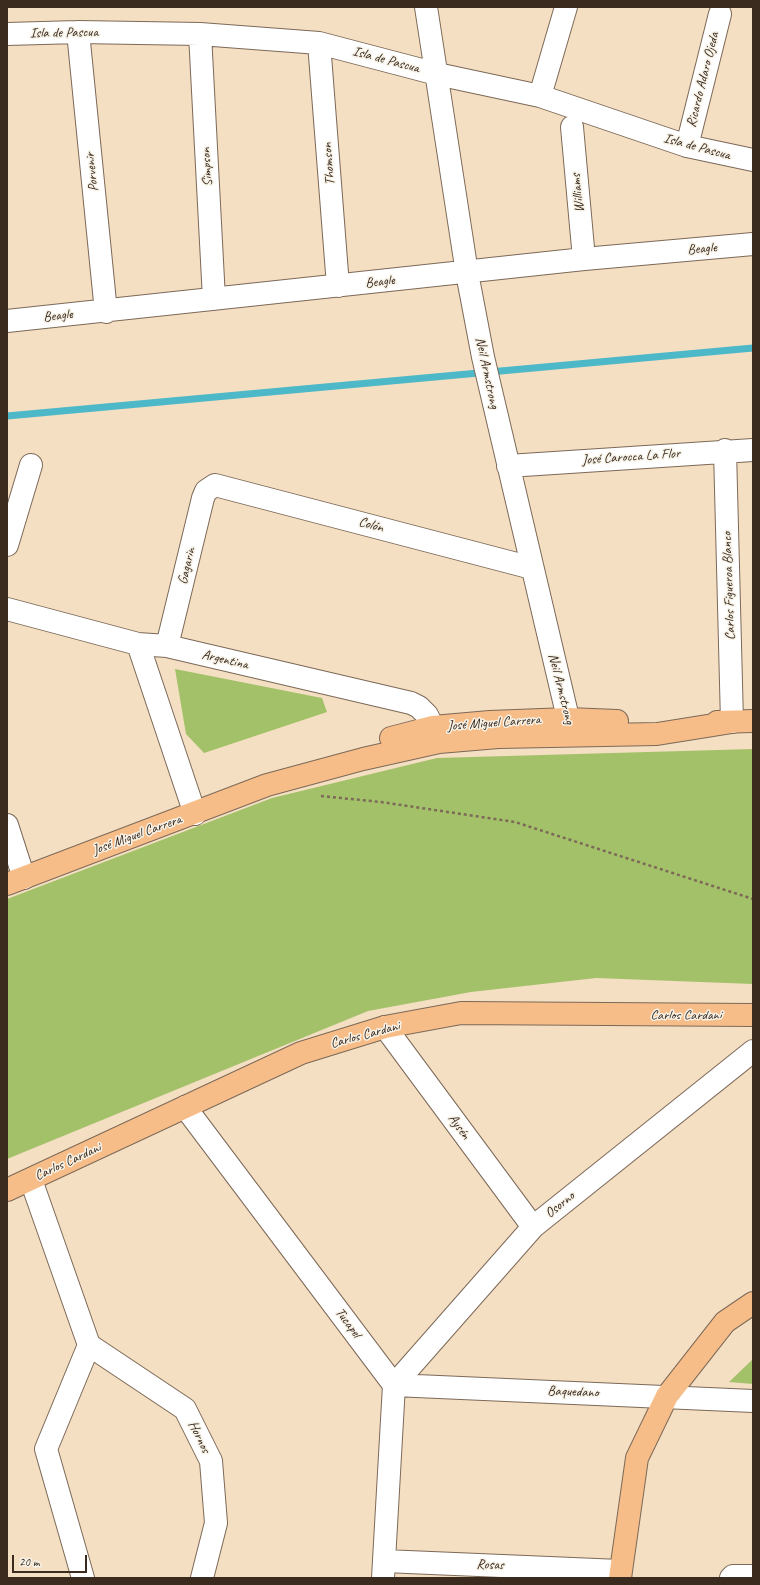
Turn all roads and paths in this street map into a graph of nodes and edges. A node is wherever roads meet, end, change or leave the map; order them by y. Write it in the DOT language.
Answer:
graph roads {
  1 [pos="426,7"];
  2 [pos="566,7"];
  3 [pos="720,14"];
  4 [pos="78,32"];
  5 [pos="7,34"];
  6 [pos="200,34"];
  7 [pos="320,43"];
  8 [pos="437,74"];
  9 [pos="540,96"];
  10 [pos="572,127"];
  11 [pos="687,146"];
  12 [pos="753,160"];
  13 [pos="753,244"];
  14 [pos="584,259"];
  15 [pos="467,273"];
  16 [pos="338,286"];
  17 [pos="214,299"];
  18 [pos="106,312"];
  19 [pos="7,321"];
  20 [pos="725,450"];
  21 [pos="753,450"];
  22 [pos="31,465"];
  23 [pos="508,466"];
  24 [pos="210,487"];
  25 [pos="7,545"];
  26 [pos="532,568"];
  27 [pos="7,609"];
  28 [pos="138,644"];
  29 [pos="167,646"];
  30 [pos="743,721"];
  31 [pos="570,727"];
  32 [pos="433,728"];
  33 [pos="267,785"];
  34 [pos="318,796"];
  35 [pos="195,814"];
  36 [pos="7,825"];
  37 [pos="15,881"];
  38 [pos="753,899"];
  39 [pos="753,1015"];
  40 [pos="386,1027"];
  41 [pos="753,1051"];
  42 [pos="186,1107"];
  43 [pos="31,1180"];
  44 [pos="7,1190"];
  45 [pos="533,1226"];
  46 [pos="753,1303"];
  47 [pos="89,1344"];
  48 [pos="394,1385"];
  49 [pos="667,1396"];
  50 [pos="753,1401"];
  51 [pos="383,1569"];
  52 [pos="620,1574"];
  53 [pos="753,1576"];
  54 [pos="83,1578"];
  55 [pos="202,1578"];
  56 [pos="731,1578"];
  1 -- 8 [label="street, Neil Armstrong"];
  2 -- 9 [label="street"];
  3 -- 11 [label="street, Ricardo Adaro Ojeda"];
  4 -- 5 [label="street, Isla de Pascua"];
  4 -- 6 [label="street, Isla de Pascua"];
  4 -- 18 [label="street, Porvenir"];
  6 -- 7 [label="street, Isla de Pascua"];
  6 -- 17 [label="street, Simpson"];
  7 -- 8 [label="street, Isla de Pascua"];
  7 -- 16 [label="street, Thomson"];
  8 -- 9 [label="street, Isla de Pascua"];
  8 -- 15 [label="street, Neil Armstrong"];
  9 -- 11 [label="street, Isla de Pascua"];
  10 -- 14 [label="street, Williams"];
  11 -- 12 [label="street, Isla de Pascua"];
  13 -- 14 [label="street, Beagle"];
  14 -- 15 [label="street, Beagle"];
  15 -- 16 [label="street, Beagle"];
  15 -- 23 [label="street, Neil Armstrong"];
  16 -- 17 [label="street, Beagle"];
  17 -- 18 [label="street, Beagle"];
  18 -- 19 [label="street, Beagle"];
  20 -- 21 [label="street, José Carocca La Flor"];
  20 -- 23 [label="street, José Carocca La Flor"];
  20 -- 30 [label="street, Carlos Figueroa Blanco"];
  22 -- 25 [label="street"];
  23 -- 26 [label="street, Neil Armstrong"];
  24 -- 26 [label="street, Colón"];
  24 -- 29 [label="street, Gagarin"];
  26 -- 31 [label="street, Neil Armstrong"];
  27 -- 28 [label="street, Argentina"];
  28 -- 29 [label="street, Argentina"];
  28 -- 35 [label="street"];
  29 -- 32 [label="street, Argentina"];
  30 -- 31 [label="main road, José Miguel Carrera"];
  31 -- 32 [label="main road, José Miguel Carrera"];
  31 -- 33 [label="main road, José Miguel Carrera"];
  32 -- 33 [label="main road, José Miguel Carrera"];
  33 -- 35 [label="main road, José Miguel Carrera"];
  34 -- 38 [label="path"];
  35 -- 37 [label="main road, José Miguel Carrera"];
  36 -- 37 [label="street"];
  39 -- 40 [label="main road, Carlos Cardani"];
  40 -- 42 [label="main road, Carlos Cardani"];
  40 -- 45 [label="street, Aysén"];
  41 -- 45 [label="street, Osorno"];
  42 -- 43 [label="main road, Carlos Cardani"];
  42 -- 48 [label="street, Tucapel"];
  43 -- 44 [label="main road, Carlos Cardani"];
  43 -- 47 [label="street"];
  45 -- 48 [label="street, Osorno"];
  46 -- 49 [label="main road"];
  47 -- 54 [label="street"];
  47 -- 55 [label="street, Hornos"];
  48 -- 49 [label="street, Baquedano"];
  48 -- 51 [label="street"];
  49 -- 50 [label="street, Baquedano"];
  49 -- 52 [label="main road"];
  51 -- 52 [label="street, Rosas"];
  53 -- 56 [label="street"];
}
